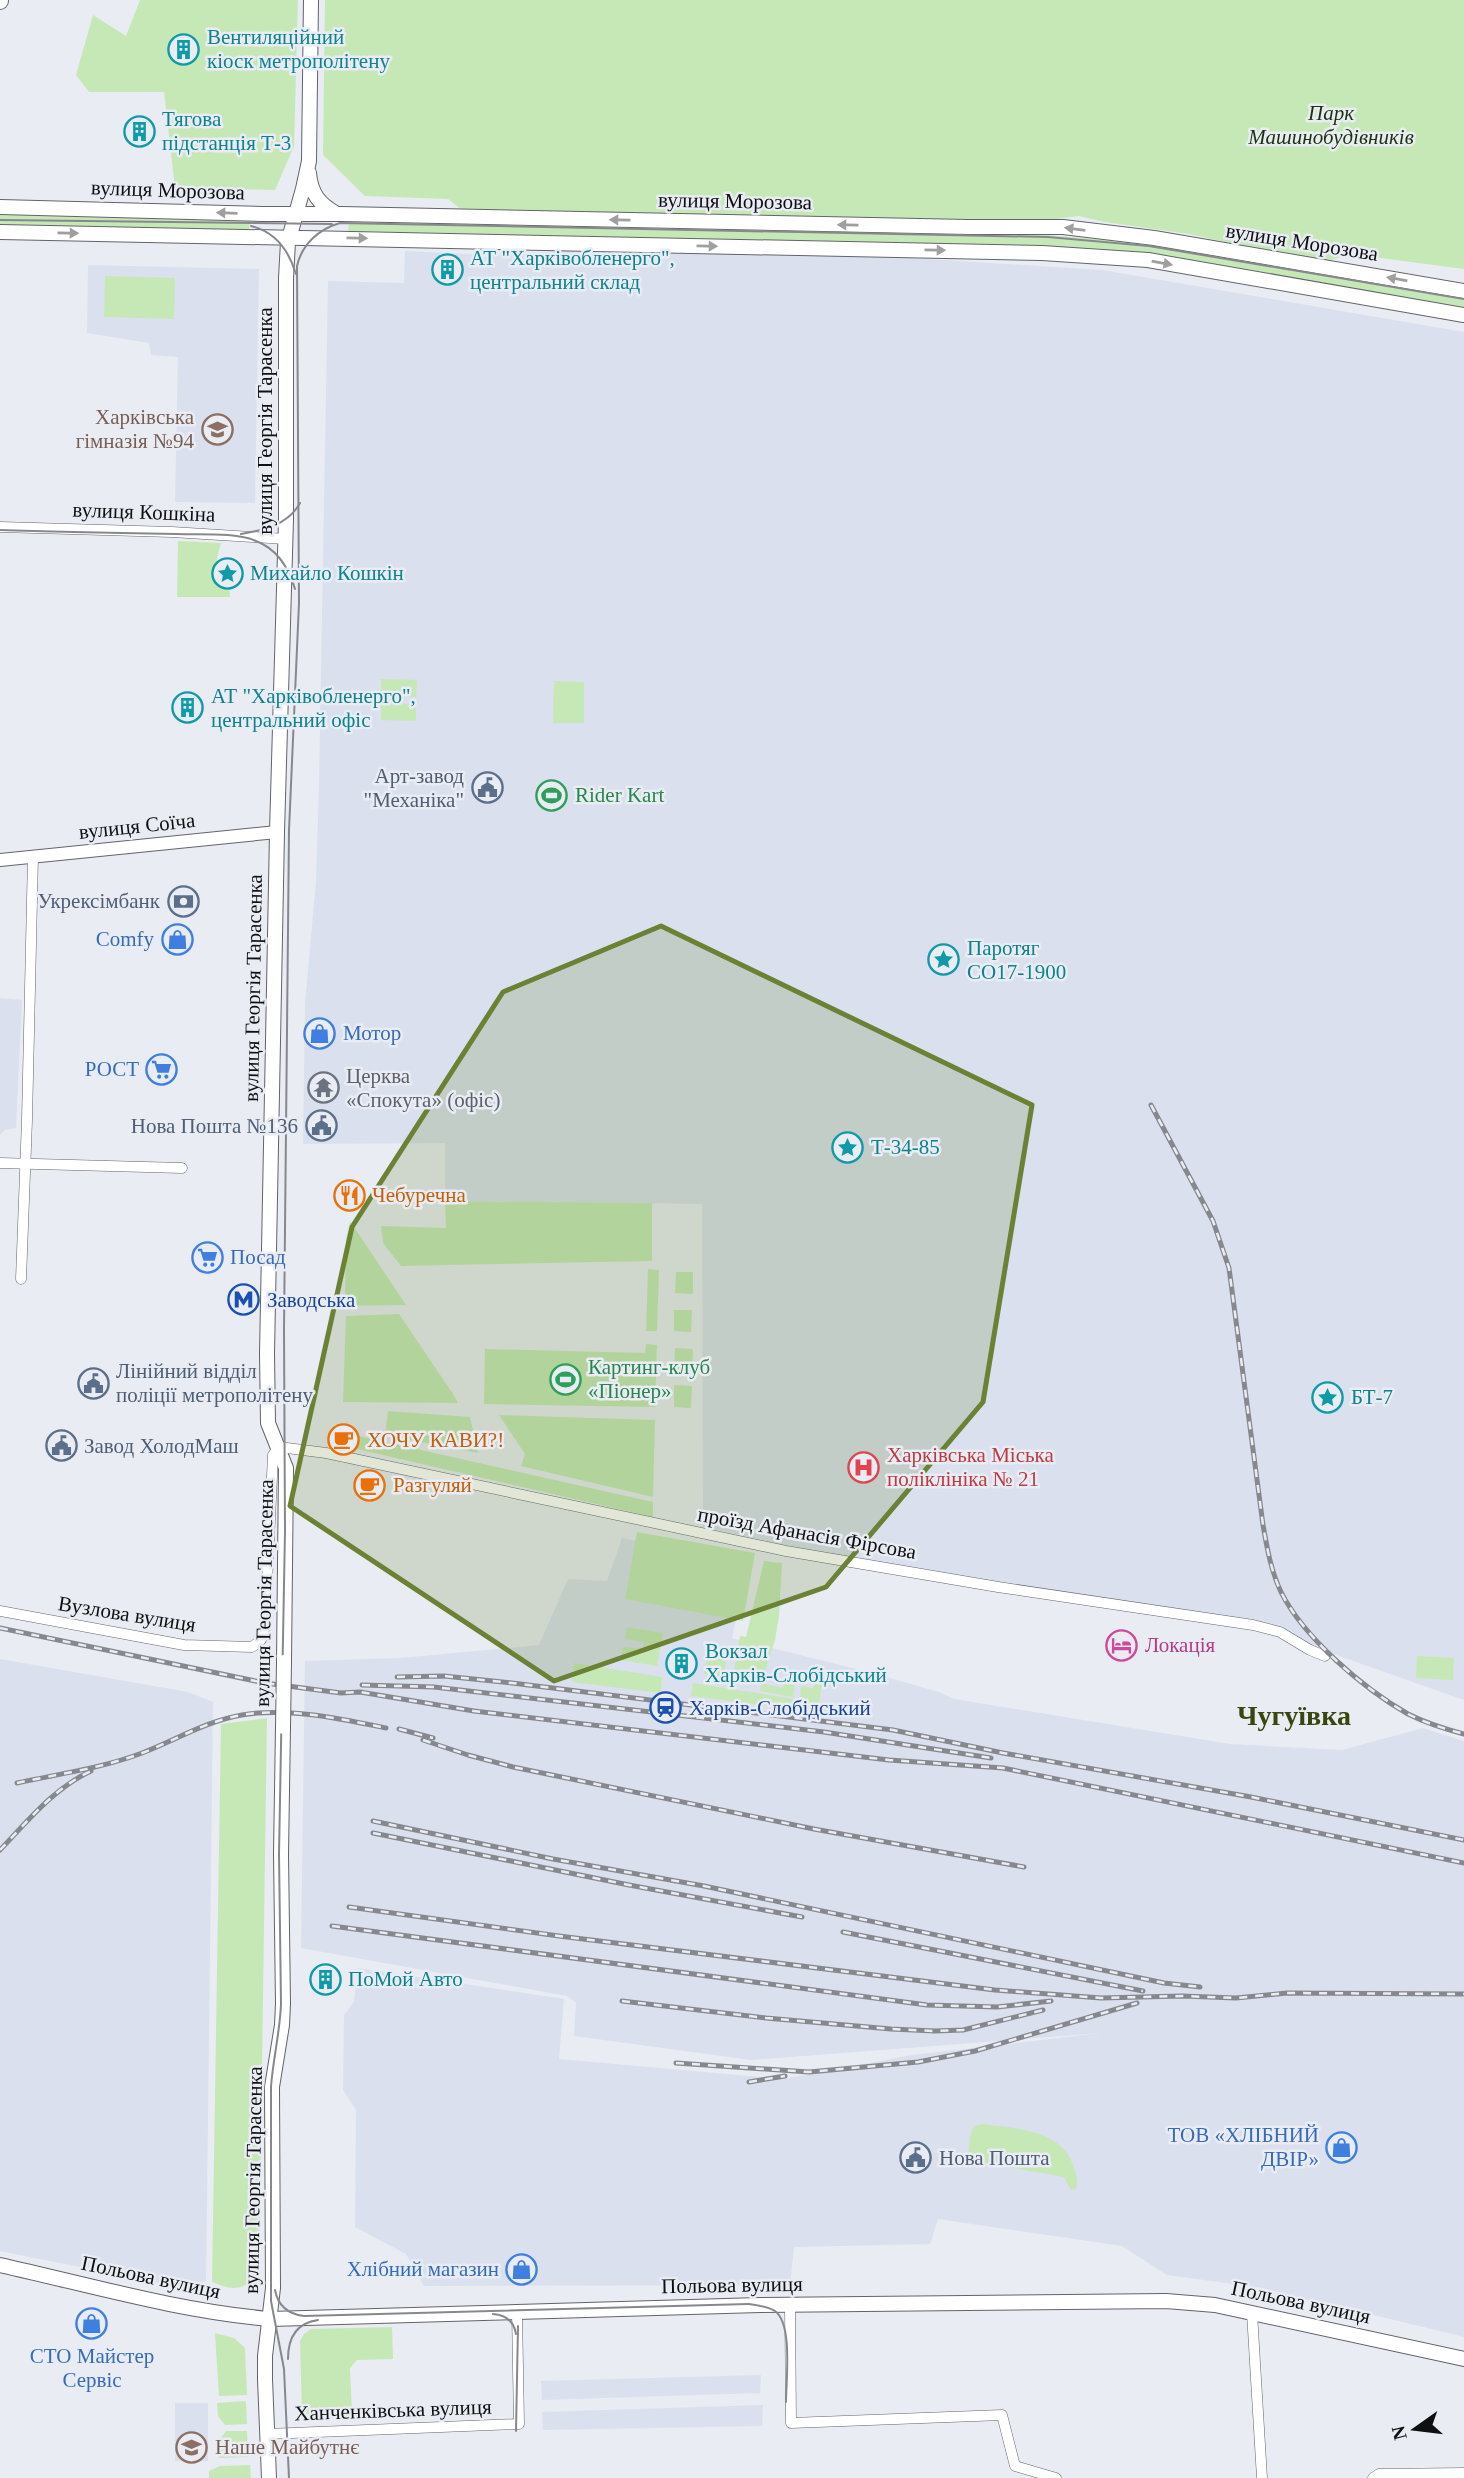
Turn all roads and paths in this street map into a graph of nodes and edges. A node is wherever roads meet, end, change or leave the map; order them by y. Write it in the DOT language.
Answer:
graph roads {
  1 [pos="311,0"];
  2 [pos="309,161"];
  3 [pos="0,207"];
  4 [pos="296,214"];
  5 [pos="337,214"];
  6 [pos="0,232"];
  7 [pos="289,237"];
  8 [pos="1464,291"];
  9 [pos="1464,315"];
  10 [pos="0,527"];
  11 [pos="286,538"];
  12 [pos="277,832"];
  13 [pos="33,856"];
  14 [pos="0,860"];
  15 [pos="0,1163"];
  16 [pos="24,1164"];
  17 [pos="182,1167"];
  18 [pos="21,1279"];
  19 [pos="279,1447"];
  20 [pos="0,1611"];
  21 [pos="1325,1656"];
  22 [pos="0,2265"];
  23 [pos="790,2305"];
  24 [pos="517,2311"];
  25 [pos="1252,2313"];
  26 [pos="270,2319"];
  27 [pos="1464,2359"];
  28 [pos="267,2434"];
  29 [pos="1464,2473"];
  30 [pos="269,2478"];
  31 [pos="1056,2478"];
  32 [pos="1262,2478"];
  33 [pos="1373,2478"];
  1 -- 2 [label="main road, вулиця Георгія Тарасенка"];
  2 -- 4 [label="main road, вулиця Георгія Тарасенка"];
  2 -- 5 [label="main road"];
  4 -- 3 [label="main road, вулиця Морозова, one-way"];
  4 -- 5 [label="main road, вулиця Морозова"];
  4 -- 7 [label="main road, вулиця Георгія Тарасенка"];
  8 -- 5 [label="main road, вулиця Морозова, one-way"];
  6 -- 7 [label="main road, вулиця Морозова, one-way"];
  7 -- 9 [label="main road, вулиця Морозова, one-way"];
  7 -- 11 [label="main road, вулиця Георгія Тарасенка"];
  10 -- 11 [label="street, вулиця Кошкіна"];
  11 -- 12 [label="main road, вулиця Георгія Тарасенка"];
  12 -- 13 [label="street, вулиця Соїча"];
  12 -- 19 [label="main road, вулиця Георгія Тарасенка"];
  13 -- 14 [label="street, вулиця Соїча"];
  13 -- 16 [label="street"];
  15 -- 16 [label="street"];
  16 -- 17 [label="street"];
  16 -- 18 [label="street"];
  19 -- 20 [label="street, Вузлова вулиця"];
  19 -- 21 [label="street, проїзд Афанасія Фірсова"];
  19 -- 26 [label="main road, вулиця Георгія Тарасенка, bridge"];
  22 -- 26 [label="main road, Польова вулиця"];
  23 -- 24 [label="main road, Польова вулиця"];
  23 -- 25 [label="main road, Польова вулиця"];
  23 -- 31 [label="street"];
  24 -- 26 [label="main road, Польова вулиця"];
  24 -- 28 [label="street, Ханченківська вулиця"];
  25 -- 27 [label="main road, Польова вулиця"];
  25 -- 32 [label="street"];
  26 -- 28 [label="main road, вулиця Георгія Тарасенка"];
  28 -- 30 [label="main road, вулиця Георгія Тарасенка"];
  29 -- 33 [label="street"];
}
